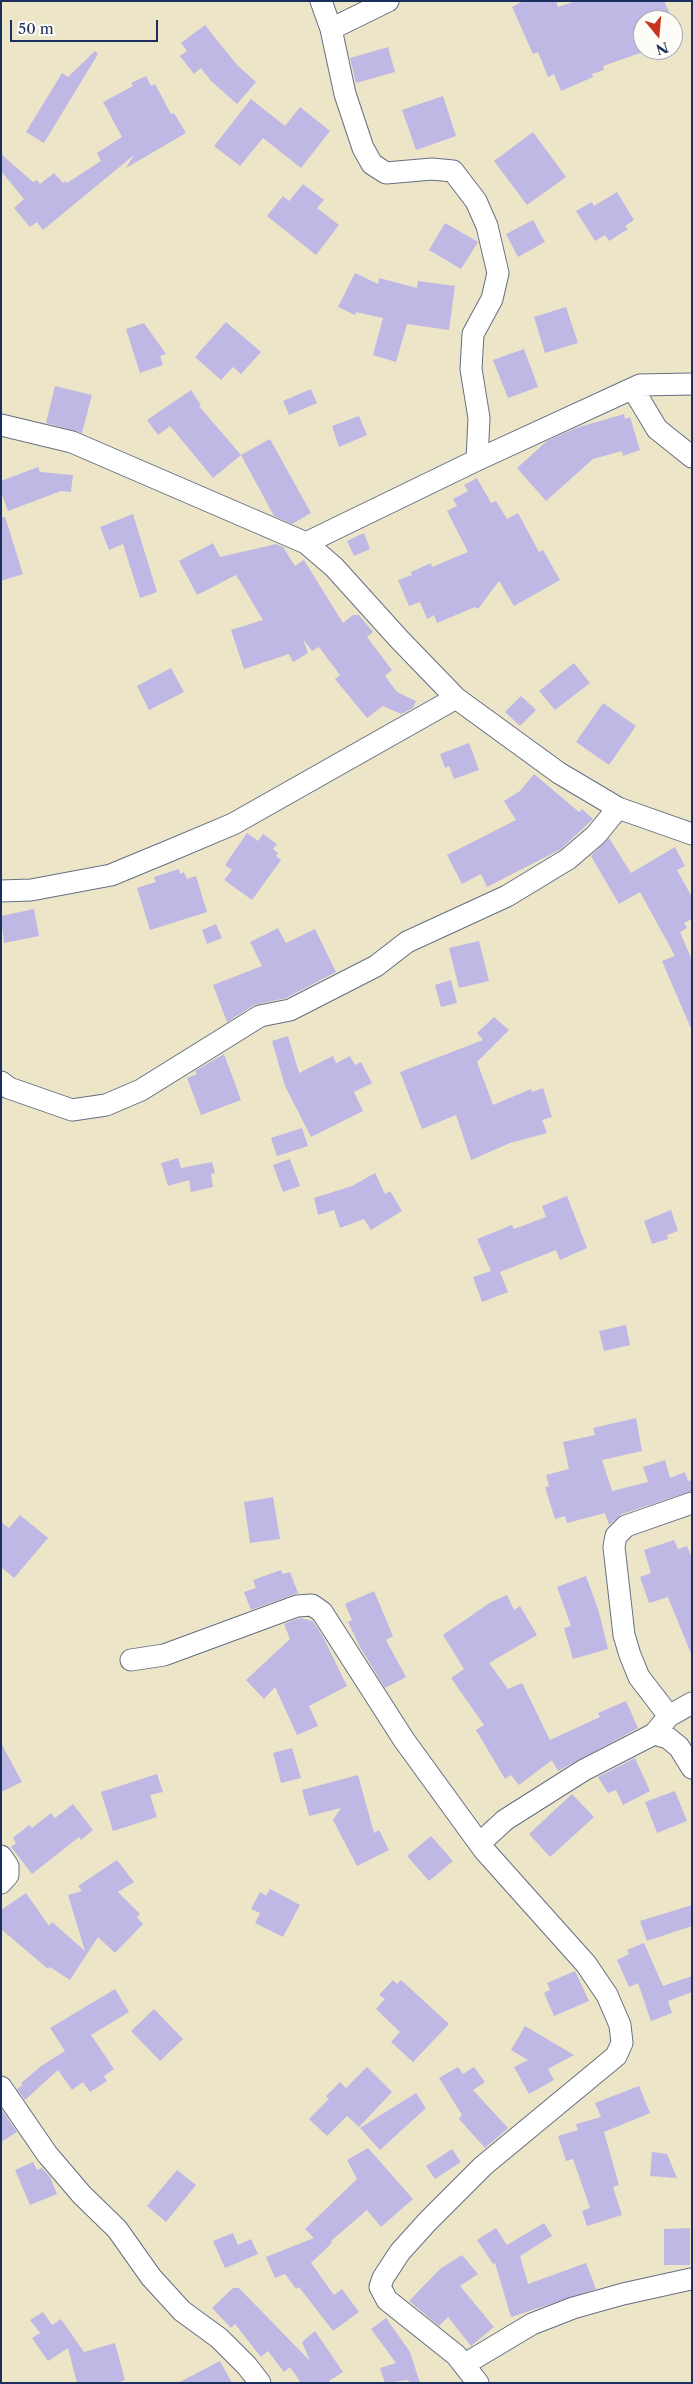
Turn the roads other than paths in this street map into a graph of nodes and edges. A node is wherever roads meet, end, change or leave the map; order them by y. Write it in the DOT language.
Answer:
graph roads {
  1 [pos="320,1"];
  2 [pos="388,1"];
  3 [pos="331,29"];
  4 [pos="692,384"];
  5 [pos="633,389"];
  6 [pos="1,425"];
  7 [pos="692,457"];
  8 [pos="477,460"];
  9 [pos="306,543"];
  10 [pos="456,698"];
  11 [pos="618,808"];
  12 [pos="692,834"];
  13 [pos="1,891"];
  14 [pos="1,1082"];
  15 [pos="692,1503"];
  16 [pos="131,1660"];
  17 [pos="692,1704"];
  18 [pos="668,1716"];
  19 [pos="654,1734"];
  20 [pos="692,1768"];
  21 [pos="480,1844"];
  22 [pos="1,1856"];
  23 [pos="1,1883"];
  24 [pos="1,2087"];
  25 [pos="691,2279"];
  26 [pos="465,2364"];
  27 [pos="260,2383"];
  28 [pos="478,2383"];
  1 -- 3 [label="street"];
  2 -- 3 [label="street"];
  3 -- 8 [label="street"];
  4 -- 5 [label="street"];
  5 -- 7 [label="street"];
  5 -- 8 [label="street"];
  6 -- 9 [label="street"];
  8 -- 9 [label="street"];
  9 -- 10 [label="street"];
  10 -- 11 [label="street"];
  10 -- 13 [label="street"];
  11 -- 12 [label="street"];
  11 -- 14 [label="street"];
  15 -- 18 [label="street"];
  16 -- 21 [label="street"];
  17 -- 18 [label="street"];
  18 -- 19 [label="street"];
  19 -- 20 [label="street"];
  19 -- 21 [label="street"];
  21 -- 26 [label="street"];
  22 -- 23 [label="street"];
  24 -- 27 [label="street"];
  25 -- 26 [label="street"];
  26 -- 28 [label="street"];
}
